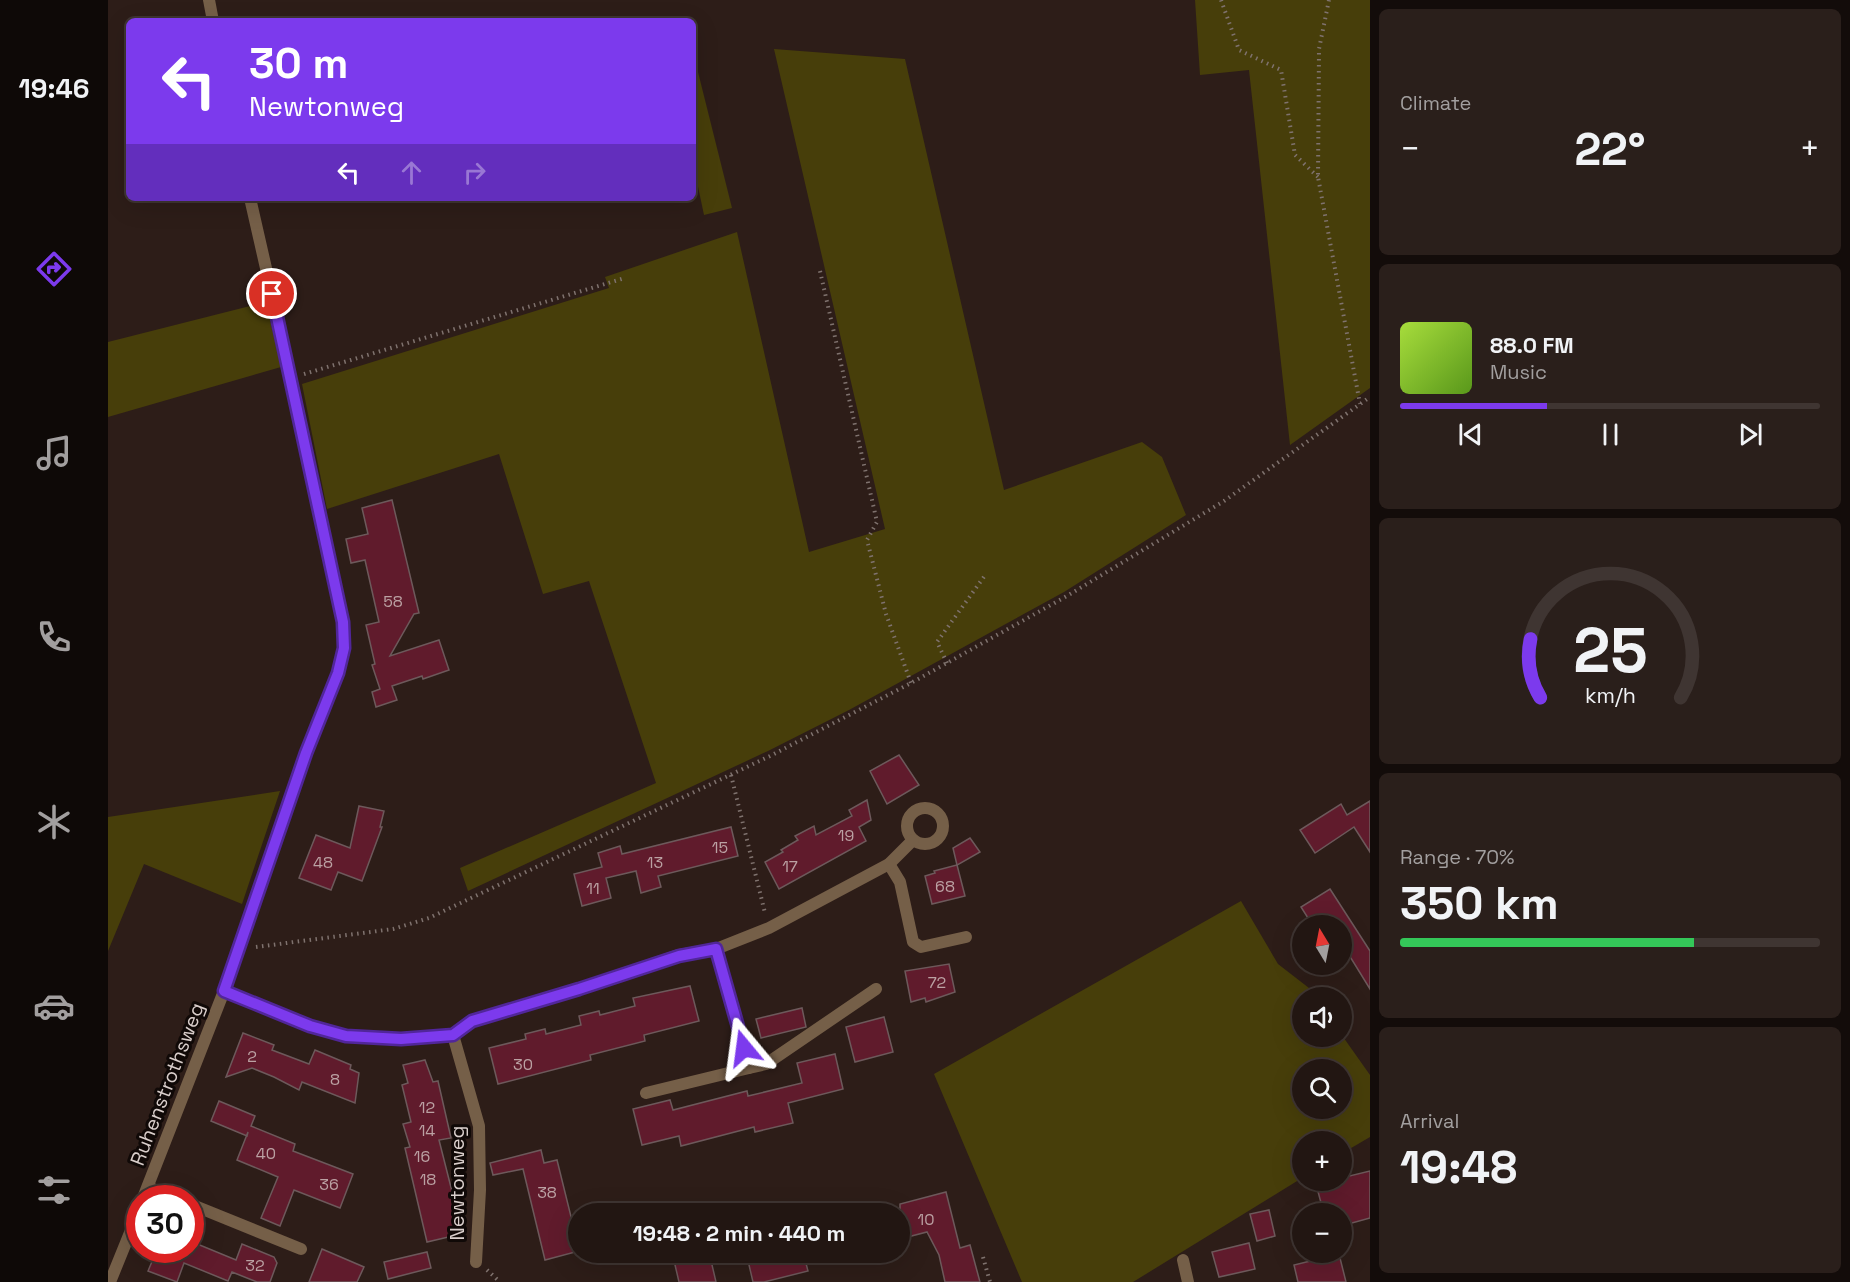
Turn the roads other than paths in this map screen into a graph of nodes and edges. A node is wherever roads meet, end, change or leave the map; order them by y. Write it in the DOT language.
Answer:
graph roads {
  1 [pos="208,0"];
  2 [pos="212,18"];
  3 [pos="251,201"];
  4 [pos="913,840"];
  5 [pos="889,864"];
  6 [pos="966,937"];
  7 [pos="716,949"];
  8 [pos="876,988"];
  9 [pos="224,991"];
  10 [pos="453,1035"];
  11 [pos="749,1068"];
  12 [pos="646,1093"];
  13 [pos="148,1185"];
  14 [pos="204,1210"];
  15 [pos="126,1243"];
  16 [pos="301,1249"];
  17 [pos="1183,1260"];
  18 [pos="477,1262"];
  19 [pos="110,1282"];
  20 [pos="1188,1282"];
  1 -- 2 [label="street"];
  3 -- 9 [label="street, Ruhenstrothsweg"];
  4 -- 5 [label="street"];
  5 -- 6 [label="street"];
  5 -- 7 [label="street"];
  7 -- 10 [label="street"];
  7 -- 11 [label="street"];
  8 -- 11 [label="street"];
  9 -- 10 [label="street"];
  9 -- 13 [label="street, Ruhenstrothsweg"];
  10 -- 18 [label="street, Newtonweg"];
  11 -- 12 [label="street"];
  14 -- 16 [label="street"];
  15 -- 19 [label="street"];
  17 -- 20 [label="street"];
}
